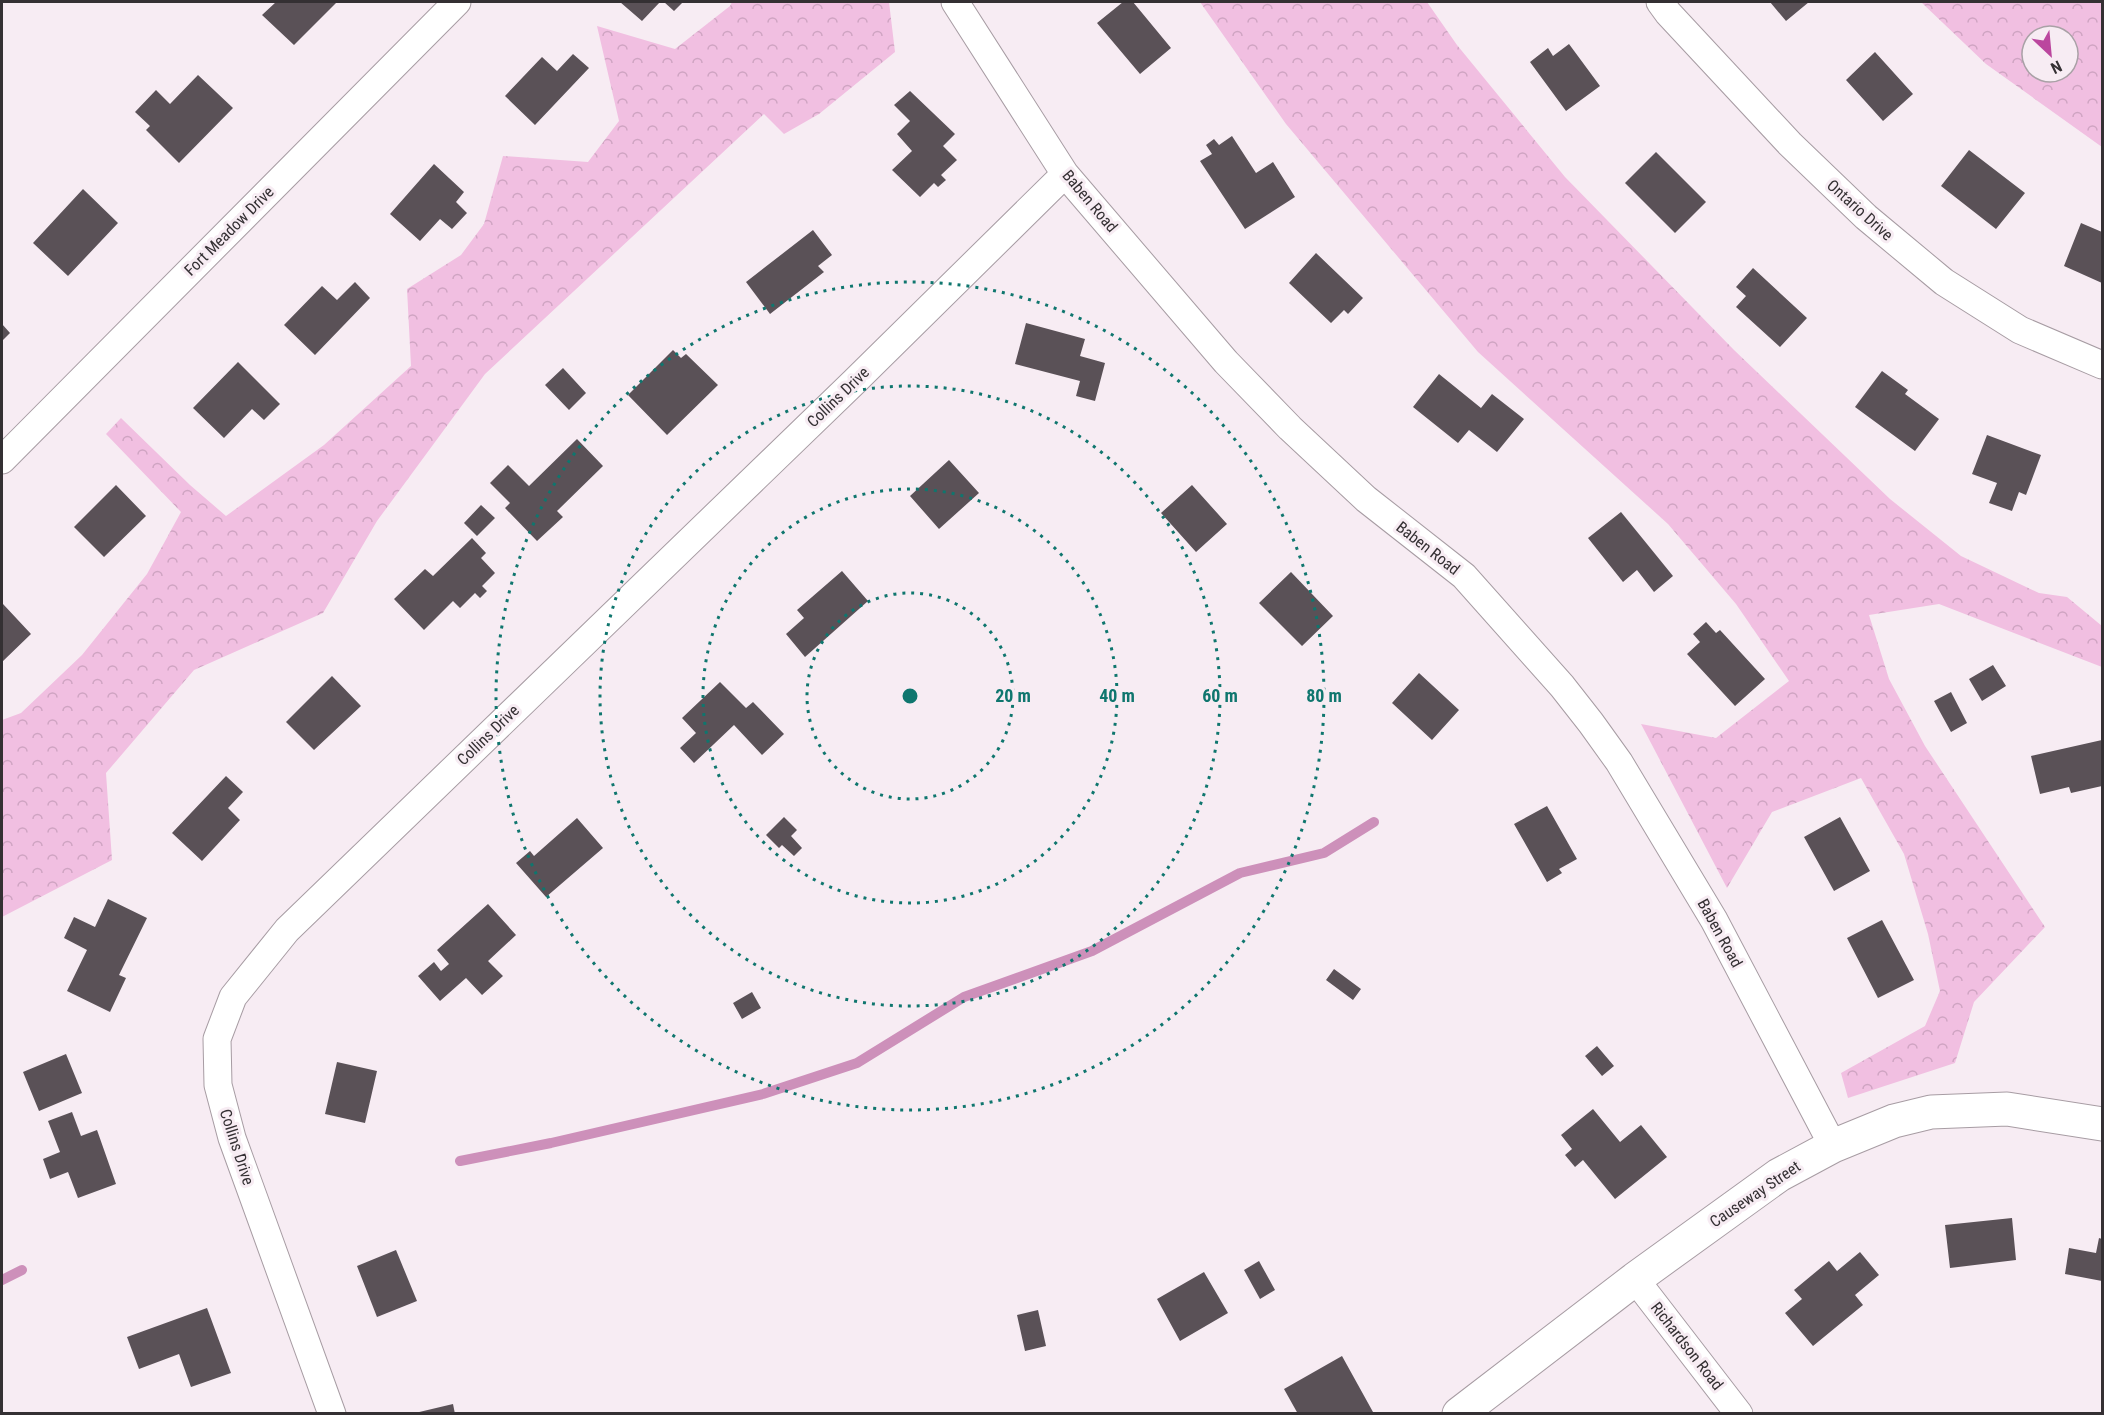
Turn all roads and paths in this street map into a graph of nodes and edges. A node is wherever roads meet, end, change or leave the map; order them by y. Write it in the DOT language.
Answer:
graph roads {
  1 [pos="458,2"];
  2 [pos="955,2"];
  3 [pos="1660,2"];
  4 [pos="1065,174"];
  5 [pos="2103,365"];
  6 [pos="2,460"];
  7 [pos="2103,1124"];
  8 [pos="1833,1146"];
  9 [pos="1635,1279"];
  10 [pos="332,1413"];
  11 [pos="1458,1413"];
  12 [pos="1739,1413"];
  1 -- 6 [label="street, Fort Meadow Drive"];
  2 -- 4 [label="street, Baben Road"];
  3 -- 5 [label="street, Ontario Drive"];
  4 -- 8 [label="street, Baben Road"];
  4 -- 10 [label="street, Collins Drive"];
  7 -- 8 [label="street, Causeway Street"];
  8 -- 9 [label="street, Causeway Street"];
  9 -- 11 [label="street, Causeway Street"];
  9 -- 12 [label="street, Richardson Road"];
}
